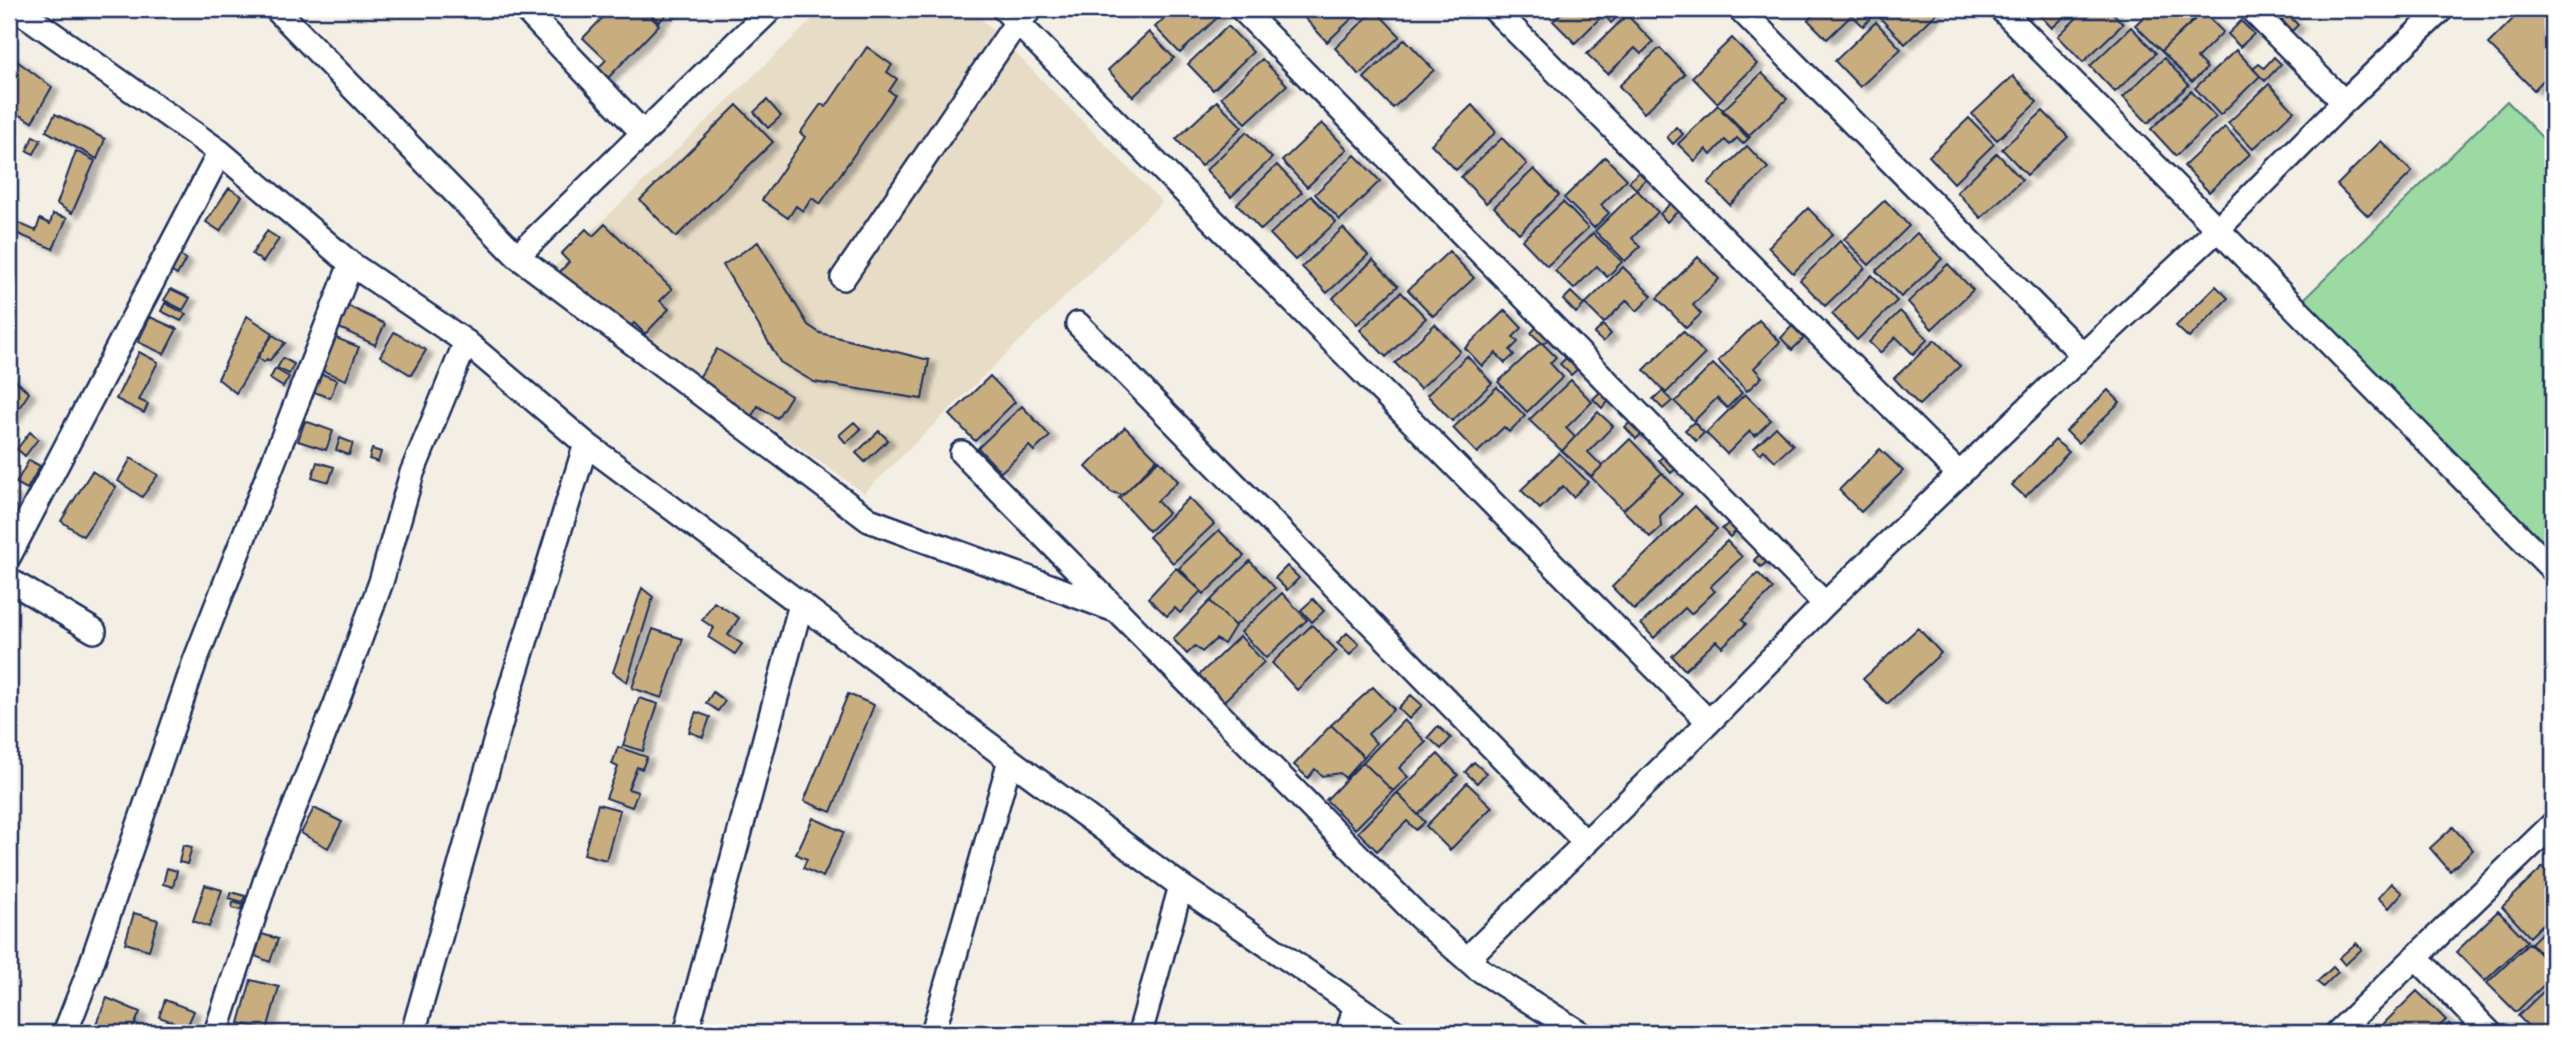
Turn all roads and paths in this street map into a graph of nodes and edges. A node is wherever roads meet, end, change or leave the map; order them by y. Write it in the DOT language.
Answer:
graph roads {
  1 [pos="17,9"];
  2 [pos="276,9"];
  3 [pos="525,9"];
  4 [pos="771,9"];
  5 [pos="1242,9"];
  6 [pos="1494,9"];
  7 [pos="1740,9"];
  8 [pos="2001,9"];
  9 [pos="2251,9"];
  10 [pos="2442,9"];
  11 [pos="1017,13"];
  12 [pos="2344,102"];
  13 [pos="643,134"];
  14 [pos="220,152"];
  15 [pos="2218,229"];
  16 [pos="517,256"];
  17 [pos="351,264"];
  18 [pos="843,278"];
  19 [pos="1078,324"];
  20 [pos="466,342"];
  21 [pos="2083,355"];
  22 [pos="586,444"];
  23 [pos="962,453"];
  24 [pos="1959,474"];
  25 [pos="9,556"];
  26 [pos="2553,570"];
  27 [pos="9,580"];
  28 [pos="801,604"];
  29 [pos="1825,604"];
  30 [pos="1118,611"];
  31 [pos="94,631"];
  32 [pos="1709,722"];
  33 [pos="1010,760"];
  34 [pos="2550,834"];
  35 [pos="1586,843"];
  36 [pos="1181,886"];
  37 [pos="2416,957"];
  38 [pos="1471,962"];
  39 [pos="1355,1007"];
  40 [pos="65,1033"];
  41 [pos="216,1033"];
  42 [pos="413,1033"];
  43 [pos="686,1033"];
  44 [pos="933,1033"];
  45 [pos="1140,1033"];
  46 [pos="1348,1033"];
  47 [pos="1396,1033"];
  48 [pos="1580,1033"];
  49 [pos="2337,1033"];
  50 [pos="2490,1033"];
  1 -- 14 [label="street"];
  2 -- 16 [label="street"];
  3 -- 13 [label="street"];
  4 -- 13 [label="street"];
  5 -- 29 [label="street"];
  6 -- 24 [label="street"];
  7 -- 21 [label="street"];
  8 -- 15 [label="street"];
  9 -- 12 [label="street"];
  10 -- 12 [label="street"];
  11 -- 18 [label="street"];
  11 -- 32 [label="street"];
  12 -- 15 [label="street"];
  13 -- 16 [label="street"];
  14 -- 17 [label="street"];
  14 -- 25 [label="street"];
  15 -- 21 [label="street"];
  15 -- 26 [label="street"];
  16 -- 30 [label="street"];
  17 -- 20 [label="street"];
  17 -- 40 [label="street"];
  19 -- 35 [label="street"];
  20 -- 22 [label="street"];
  20 -- 41 [label="street"];
  21 -- 24 [label="street"];
  22 -- 28 [label="street"];
  22 -- 42 [label="street"];
  23 -- 30 [label="street"];
  24 -- 29 [label="street"];
  27 -- 31 [label="street"];
  28 -- 33 [label="street"];
  28 -- 43 [label="street"];
  29 -- 32 [label="street"];
  30 -- 38 [label="street"];
  32 -- 35 [label="street"];
  33 -- 36 [label="street"];
  33 -- 44 [label="street"];
  34 -- 37 [label="street"];
  35 -- 38 [label="street"];
  36 -- 39 [label="street"];
  36 -- 45 [label="street"];
  37 -- 49 [label="street"];
  37 -- 50 [label="street"];
  38 -- 48 [label="street"];
  39 -- 46 [label="street"];
  39 -- 47 [label="street"];
}
